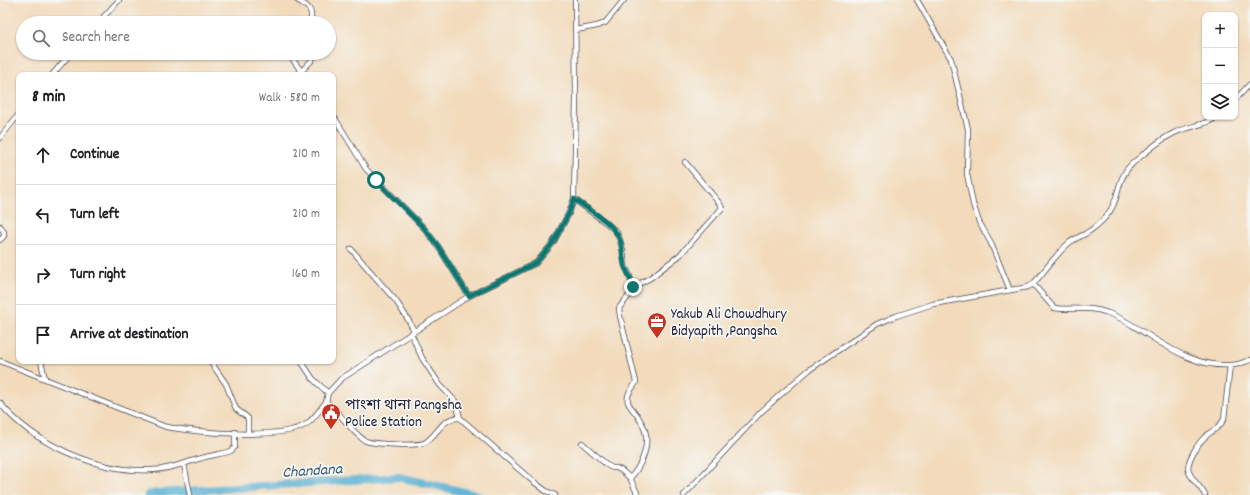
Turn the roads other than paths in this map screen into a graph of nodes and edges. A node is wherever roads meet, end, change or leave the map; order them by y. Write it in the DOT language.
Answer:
graph roads {
  1 [pos="119,0"];
  2 [pos="297,0"];
  3 [pos="575,0"];
  4 [pos="624,0"];
  5 [pos="916,0"];
  6 [pos="104,16"];
  7 [pos="312,16"];
  8 [pos="576,30"];
  9 [pos="65,60"];
  10 [pos="293,60"];
  11 [pos="312,60"];
  12 [pos="55,72"];
  13 [pos="301,72"];
  14 [pos="303,72"];
  15 [pos="1250,84"];
  16 [pos="1238,97"];
  17 [pos="16,118"];
  18 [pos="1210,120"];
  19 [pos="336,121"];
  20 [pos="0,138"];
  21 [pos="685,162"];
  22 [pos="574,199"];
  23 [pos="0,226"];
  24 [pos="0,240"];
  25 [pos="351,249"];
  26 [pos="1033,284"];
  27 [pos="633,287"];
  28 [pos="1010,290"];
  29 [pos="469,296"];
  30 [pos="412,332"];
  31 [pos="1250,360"];
  32 [pos="0,361"];
  33 [pos="42,364"];
  34 [pos="212,364"];
  35 [pos="303,364"];
  36 [pos="1230,365"];
  37 [pos="45,379"];
  38 [pos="328,393"];
  39 [pos="326,402"];
  40 [pos="0,403"];
  41 [pos="460,418"];
  42 [pos="235,432"];
  43 [pos="248,433"];
  44 [pos="582,443"];
  45 [pos="184,464"];
  46 [pos="630,478"];
  47 [pos="190,495"];
  48 [pos="554,495"];
  49 [pos="638,495"];
  50 [pos="684,495"];
  51 [pos="1205,495"];
  1 -- 6 [label="street"];
  2 -- 7 [label="street"];
  3 -- 8 [label="street"];
  4 -- 8 [label="street"];
  5 -- 28 [label="street"];
  8 -- 22 [label="street"];
  9 -- 12 [label="street"];
  10 -- 13 [label="street"];
  11 -- 14 [label="street"];
  15 -- 16 [label="street"];
  17 -- 20 [label="street"];
  18 -- 26 [label="street"];
  19 -- 29 [label="street"];
  21 -- 27 [label="street"];
  22 -- 27 [label="street"];
  22 -- 29 [label="street"];
  23 -- 24 [label="street"];
  25 -- 30 [label="street"];
  26 -- 28 [label="street"];
  26 -- 36 [label="street"];
  27 -- 46 [label="street"];
  28 -- 50 [label="street"];
  29 -- 30 [label="street"];
  30 -- 38 [label="street"];
  30 -- 41 [label="street"];
  31 -- 36 [label="street"];
  32 -- 37 [label="street"];
  33 -- 37 [label="street"];
  34 -- 43 [label="street"];
  35 -- 38 [label="street"];
  36 -- 51 [label="street"];
  37 -- 42 [label="street"];
  38 -- 39 [label="street"];
  39 -- 41 [label="street"];
  39 -- 43 [label="street"];
  40 -- 45 [label="street"];
  41 -- 48 [label="street"];
  42 -- 43 [label="street"];
  42 -- 45 [label="street"];
  44 -- 46 [label="street"];
  45 -- 47 [label="street"];
  46 -- 49 [label="street"];
}
